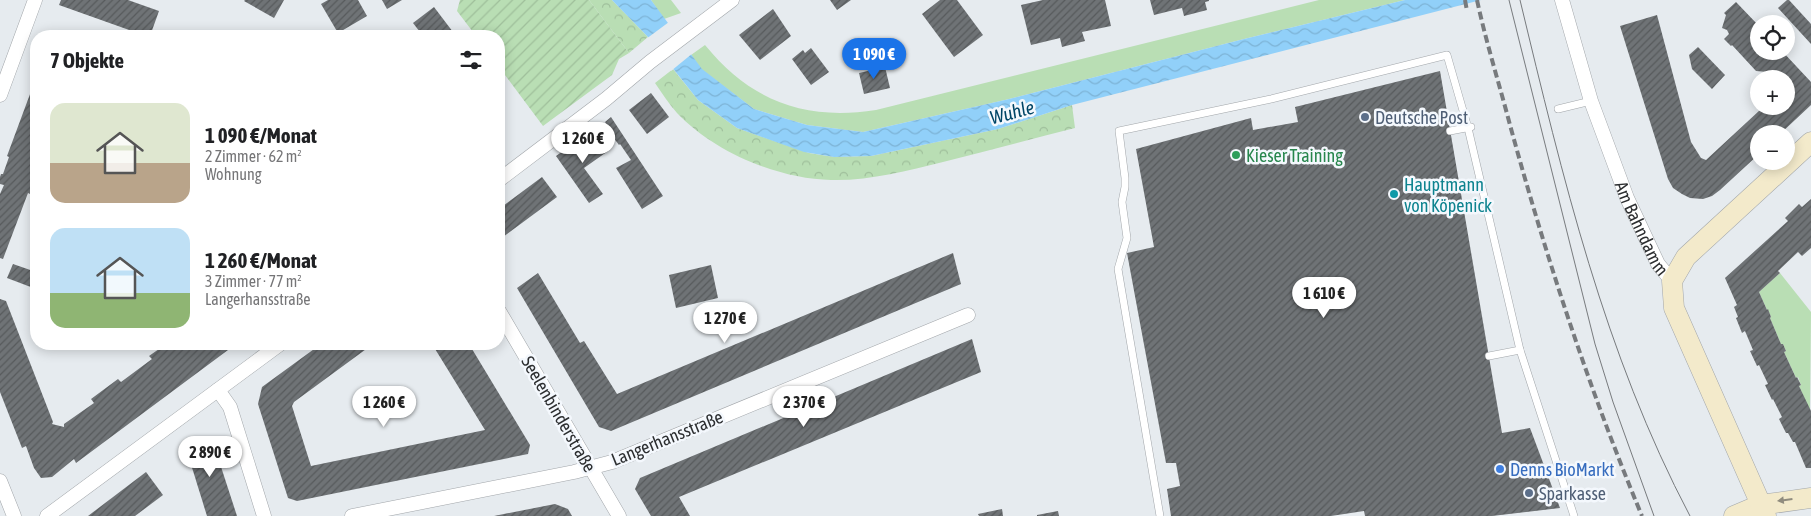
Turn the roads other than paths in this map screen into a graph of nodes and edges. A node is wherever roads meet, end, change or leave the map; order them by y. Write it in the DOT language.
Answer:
graph roads {
  1 [pos="35,0"];
  2 [pos="732,0"];
  3 [pos="1562,0"];
  4 [pos="0,96"];
  5 [pos="1591,101"];
  6 [pos="1558,109"];
  7 [pos="1470,128"];
  8 [pos="1454,130"];
  9 [pos="1811,142"];
  10 [pos="505,175"];
  11 [pos="1672,281"];
  12 [pos="968,315"];
  13 [pos="505,321"];
  14 [pos="272,350"];
  15 [pos="1520,350"];
  16 [pos="1489,356"];
  17 [pos="218,390"];
  18 [pos="590,468"];
  19 [pos="0,481"];
  20 [pos="1811,498"];
  21 [pos="1763,510"];
  22 [pos="14,516"];
  23 [pos="47,516"];
  24 [pos="264,516"];
  25 [pos="352,516"];
  26 [pos="619,516"];
  27 [pos="1160,516"];
  28 [pos="1574,516"];
  29 [pos="1734,516"];
  1 -- 4 [label="street"];
  2 -- 10 [label="street"];
  3 -- 5 [label="street, Am Bahndamm"];
  5 -- 6 [label="lane"];
  5 -- 11 [label="street, Am Bahndamm"];
  7 -- 8 [label="lane"];
  7 -- 15 [label="lane"];
  7 -- 27 [label="lane"];
  9 -- 11 [label="street"];
  11 -- 21 [label="street, Am Bahndamm"];
  12 -- 18 [label="street, Langerhansstraße"];
  13 -- 18 [label="street, Seelenbinderstraße"];
  14 -- 17 [label="street"];
  15 -- 16 [label="lane"];
  15 -- 28 [label="lane"];
  17 -- 23 [label="street"];
  17 -- 24 [label="street"];
  18 -- 25 [label="street, Langerhansstraße"];
  18 -- 26 [label="street, Seelenbinderstraße"];
  19 -- 22 [label="street"];
  20 -- 21 [label="street, one-way"];
  21 -- 29 [label="street"];
}
